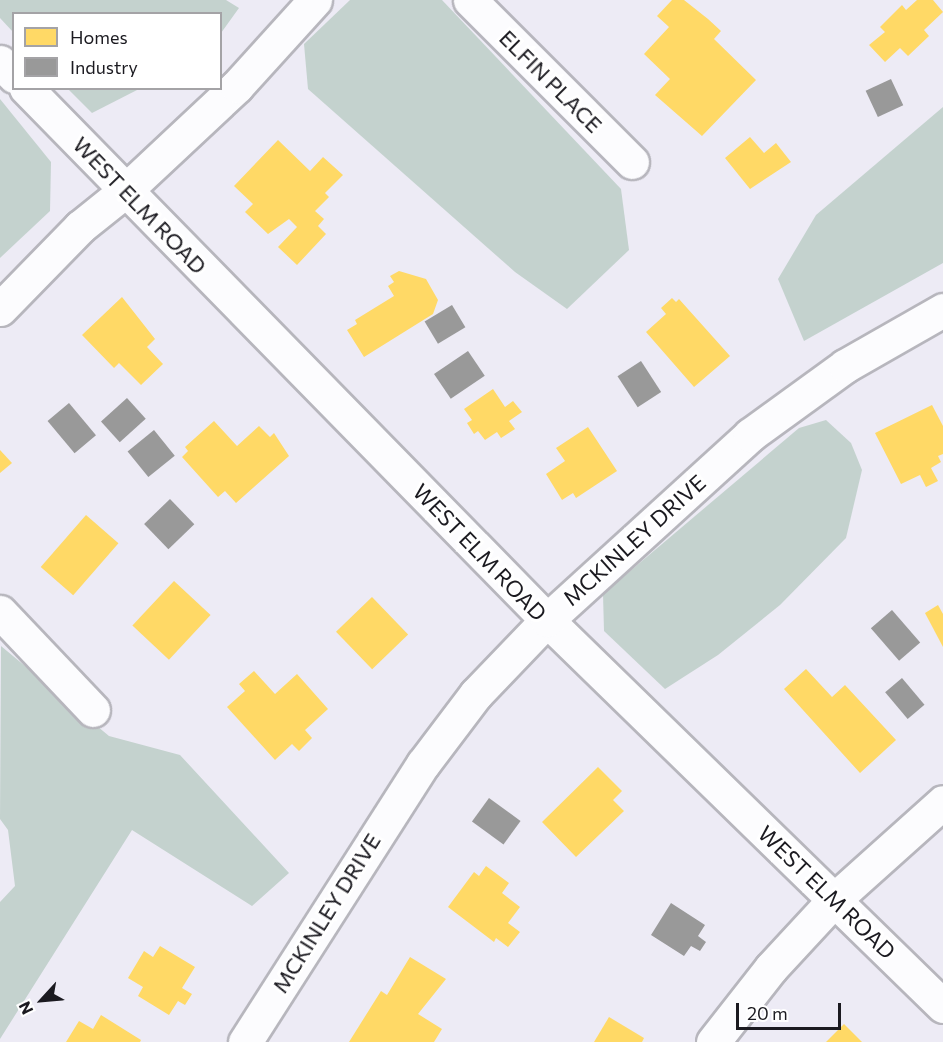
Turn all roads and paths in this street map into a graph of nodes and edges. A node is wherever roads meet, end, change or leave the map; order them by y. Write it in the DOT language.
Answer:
graph roads {
  1 [pos="315,0"];
  2 [pos="470,0"];
  3 [pos="0,62"];
  4 [pos="12,74"];
  5 [pos="28,90"];
  6 [pos="632,162"];
  7 [pos="126,190"];
  8 [pos="0,309"];
  9 [pos="943,310"];
  10 [pos="0,612"];
  11 [pos="547,620"];
  12 [pos="93,710"];
  13 [pos="943,802"];
  14 [pos="835,900"];
  15 [pos="943,1006"];
  16 [pos="245,1042"];
  17 [pos="713,1042"];
  1 -- 7 [label="street"];
  2 -- 6 [label="street, ELFIN PLACE"];
  3 -- 4 [label="street"];
  5 -- 7 [label="street, WEST ELM ROAD"];
  7 -- 8 [label="street"];
  7 -- 11 [label="street, WEST ELM ROAD"];
  9 -- 11 [label="street, MCKINLEY DRIVE"];
  10 -- 12 [label="street"];
  11 -- 14 [label="street, WEST ELM ROAD"];
  11 -- 16 [label="street, MCKINLEY DRIVE"];
  13 -- 14 [label="street"];
  14 -- 15 [label="street, WEST ELM ROAD"];
  14 -- 17 [label="street"];
}
